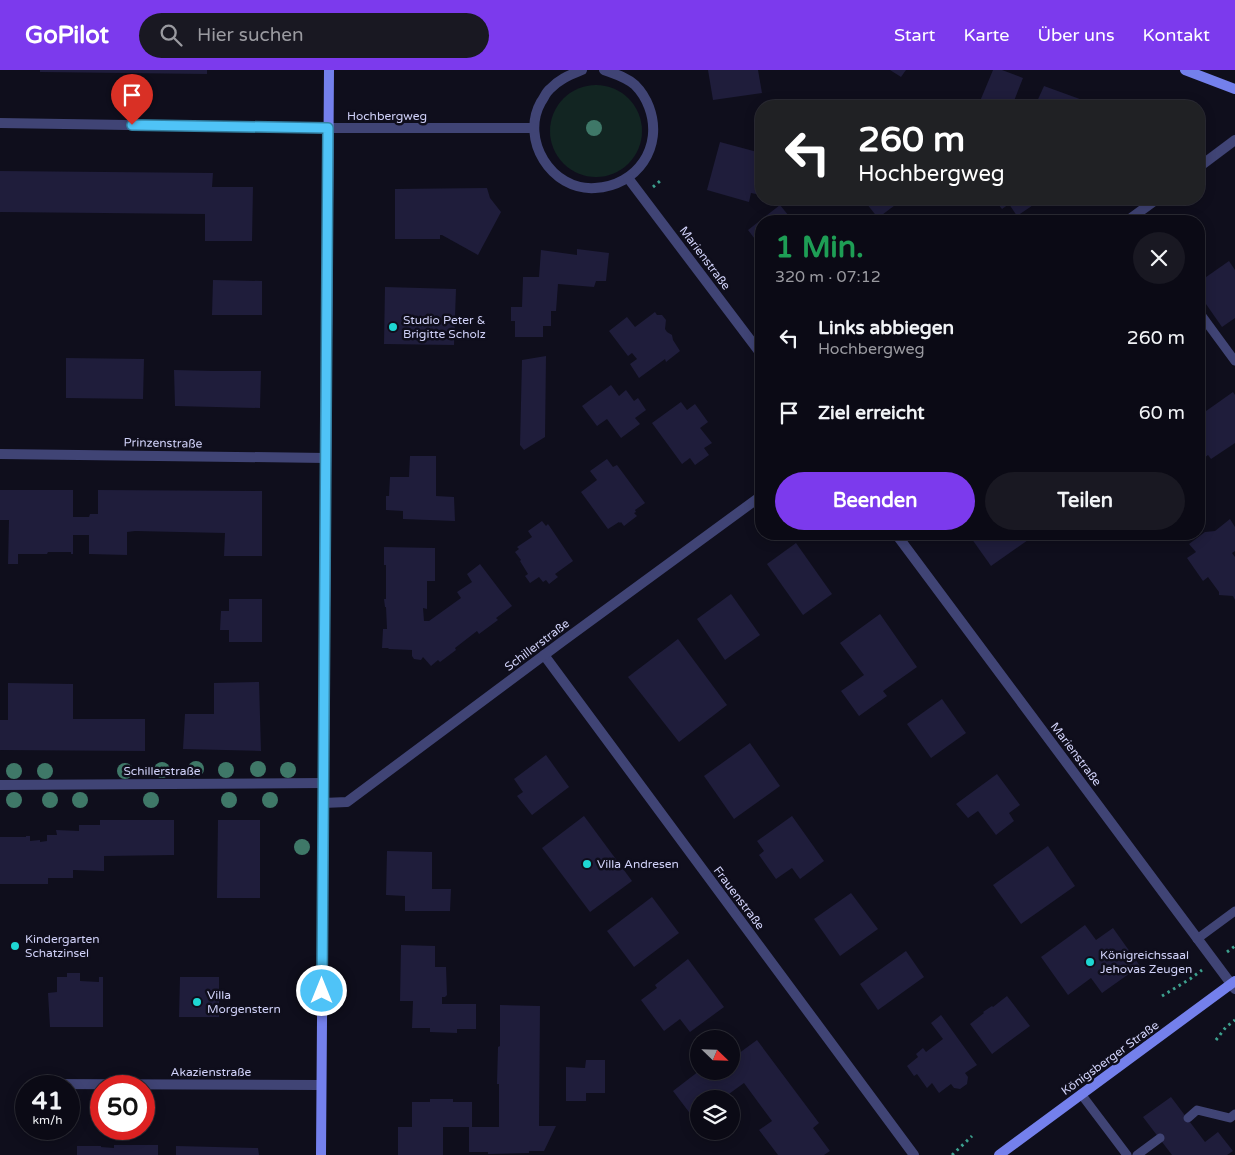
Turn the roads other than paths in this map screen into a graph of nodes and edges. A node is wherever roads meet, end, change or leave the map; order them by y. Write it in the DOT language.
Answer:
graph roads {
  1 [pos="329,70"];
  2 [pos="582,70"];
  3 [pos="604,70"];
  4 [pos="1185,70"];
  5 [pos="627,74"];
  6 [pos="1235,89"];
  7 [pos="0,123"];
  8 [pos="328,128"];
  9 [pos="534,128"];
  10 [pos="1235,140"];
  11 [pos="1205,162"];
  12 [pos="628,178"];
  13 [pos="1149,205"];
  14 [pos="1136,215"];
  15 [pos="1205,320"];
  16 [pos="755,346"];
  17 [pos="1235,361"];
  18 [pos="0,454"];
  19 [pos="326,458"];
  20 [pos="755,500"];
  21 [pos="900,540"];
  22 [pos="544,655"];
  23 [pos="324,783"];
  24 [pos="0,785"];
  25 [pos="324,803"];
  26 [pos="1235,912"];
  27 [pos="1197,938"];
  28 [pos="1234,985"];
  29 [pos="80,1084"];
  30 [pos="321,1085"];
  31 [pos="1081,1094"];
  32 [pos="1235,1114"];
  33 [pos="1188,1118"];
  34 [pos="1160,1138"];
  35 [pos="321,1155"];
  36 [pos="914,1155"];
  37 [pos="999,1155"];
  38 [pos="1127,1155"];
  39 [pos="1137,1155"];
  1 -- 8 [label="main road"];
  2 -- 9 [label="street"];
  3 -- 5 [label="street"];
  4 -- 6 [label="main road"];
  5 -- 12 [label="street"];
  7 -- 8 [label="street, Hochbergweg"];
  8 -- 9 [label="street, Hochbergweg"];
  8 -- 19 [label="main road"];
  9 -- 12 [label="street"];
  10 -- 11 [label="street"];
  12 -- 16 [label="street, Marienstraße"];
  13 -- 14 [label="street"];
  15 -- 17 [label="lane"];
  18 -- 19 [label="street, Prinzenstraße"];
  19 -- 23 [label="main road"];
  20 -- 22 [label="street, Schillerstraße"];
  21 -- 27 [label="street, Marienstraße"];
  22 -- 25 [label="street, Schillerstraße"];
  22 -- 36 [label="street, Frauenstraße"];
  23 -- 24 [label="street, Schillerstraße"];
  23 -- 25 [label="main road"];
  25 -- 30 [label="main road"];
  26 -- 27 [label="lane"];
  27 -- 28 [label="street, Marienstraße"];
  28 -- 31 [label="main road, Königsberger Straße"];
  29 -- 30 [label="street, Akazienstraße"];
  30 -- 35 [label="main road"];
  31 -- 37 [label="main road, Königsberger Straße"];
  31 -- 38 [label="lane"];
  32 -- 33 [label="lane"];
  34 -- 39 [label="lane"];
}
